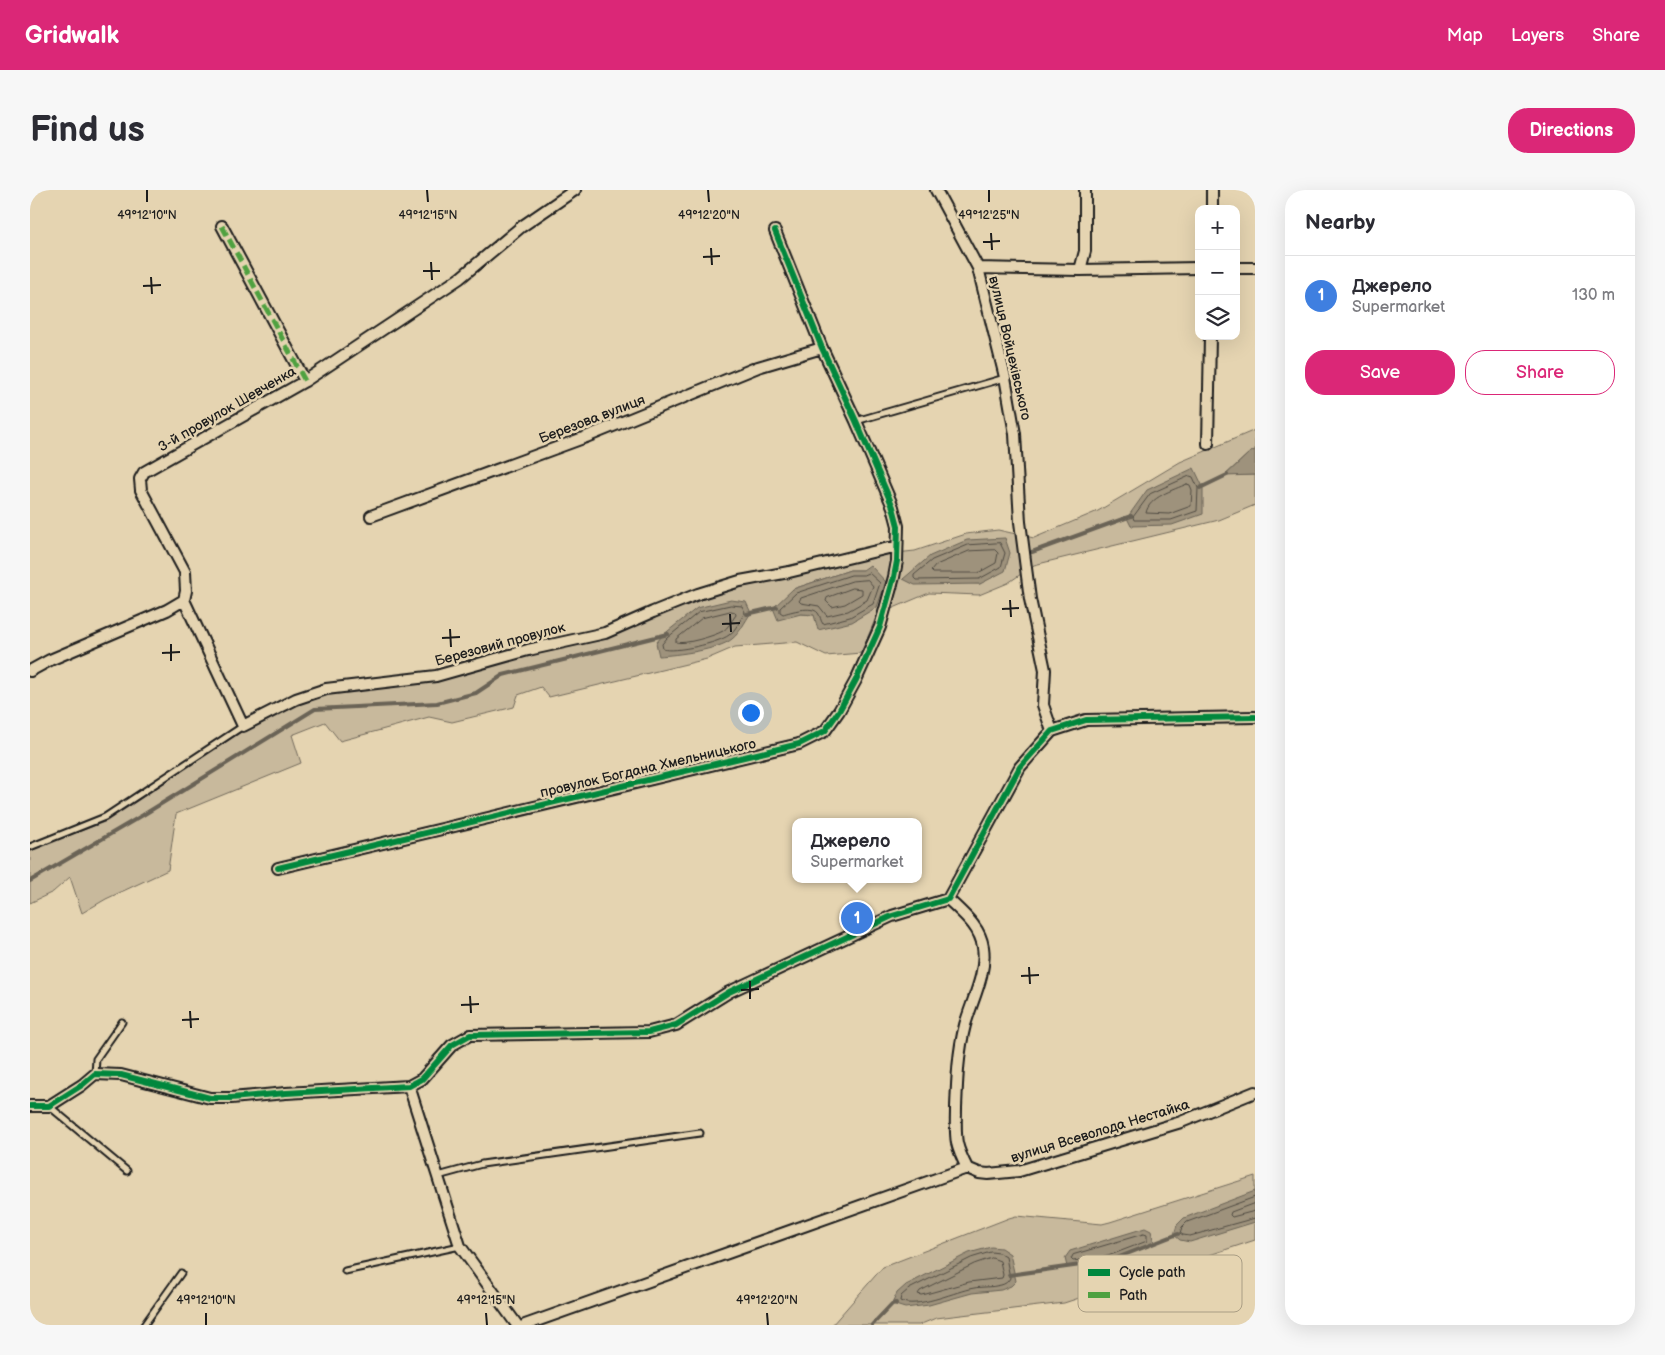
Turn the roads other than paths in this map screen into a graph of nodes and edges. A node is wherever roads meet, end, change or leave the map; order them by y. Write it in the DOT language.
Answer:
graph roads {
  1 [pos="575,190"];
  2 [pos="936,190"];
  3 [pos="1085,190"];
  4 [pos="1212,190"];
  5 [pos="1212,205"];
  6 [pos="222,226"];
  7 [pos="775,230"];
  8 [pos="978,268"];
  9 [pos="1195,268"];
  10 [pos="1240,268"];
  11 [pos="1255,268"];
  12 [pos="1080,270"];
  13 [pos="1210,340"];
  14 [pos="822,348"];
  15 [pos="1005,378"];
  16 [pos="305,381"];
  17 [pos="856,420"];
  18 [pos="1208,444"];
  19 [pos="371,516"];
  20 [pos="897,546"];
  21 [pos="184,600"];
  22 [pos="30,671"];
  23 [pos="1255,717"];
  24 [pos="243,726"];
  25 [pos="1052,731"];
  26 [pos="30,847"];
  27 [pos="278,868"];
  28 [pos="948,899"];
  29 [pos="122,1022"];
  30 [pos="95,1074"];
  31 [pos="409,1086"];
  32 [pos="1255,1092"];
  33 [pos="30,1106"];
  34 [pos="49,1106"];
  35 [pos="700,1133"];
  36 [pos="966,1168"];
  37 [pos="127,1171"];
  38 [pos="438,1176"];
  39 [pos="460,1246"];
  40 [pos="345,1271"];
  41 [pos="181,1273"];
  42 [pos="144,1325"];
  43 [pos="517,1325"];
  44 [pos="525,1325"];
  1 -- 16 [label="street, 3-й провулок Шевченка"];
  2 -- 8 [label="street, вулиця Войцехівського"];
  3 -- 12 [label="street"];
  4 -- 5 [label="street"];
  6 -- 16 [label="street"];
  7 -- 14 [label="street, провулок Богдана Хмельницького"];
  8 -- 12 [label="street"];
  8 -- 15 [label="street, вулиця Войцехівського"];
  9 -- 12 [label="street"];
  10 -- 11 [label="street"];
  13 -- 18 [label="street"];
  14 -- 17 [label="street, провулок Богдана Хмельницького"];
  14 -- 19 [label="street, Березова вулиця"];
  15 -- 17 [label="lane"];
  15 -- 25 [label="street, вулиця Войцехівського"];
  16 -- 21 [label="street, 3-й провулок Шевченка"];
  17 -- 20 [label="street, провулок Богдана Хмельницького"];
  20 -- 24 [label="street, Березовий провулок"];
  20 -- 27 [label="street, провулок Богдана Хмельницького"];
  21 -- 22 [label="street"];
  21 -- 24 [label="street"];
  23 -- 25 [label="street"];
  24 -- 26 [label="lane"];
  25 -- 28 [label="street"];
  28 -- 31 [label="street"];
  28 -- 36 [label="street"];
  29 -- 30 [label="lane"];
  30 -- 31 [label="street"];
  30 -- 34 [label="street"];
  31 -- 38 [label="street"];
  32 -- 36 [label="street, вулиця Всеволода Нестайка"];
  33 -- 34 [label="street"];
  34 -- 37 [label="lane"];
  35 -- 38 [label="lane"];
  36 -- 44 [label="street"];
  38 -- 39 [label="street"];
  39 -- 40 [label="lane"];
  39 -- 43 [label="street"];
  41 -- 42 [label="lane"];
}
